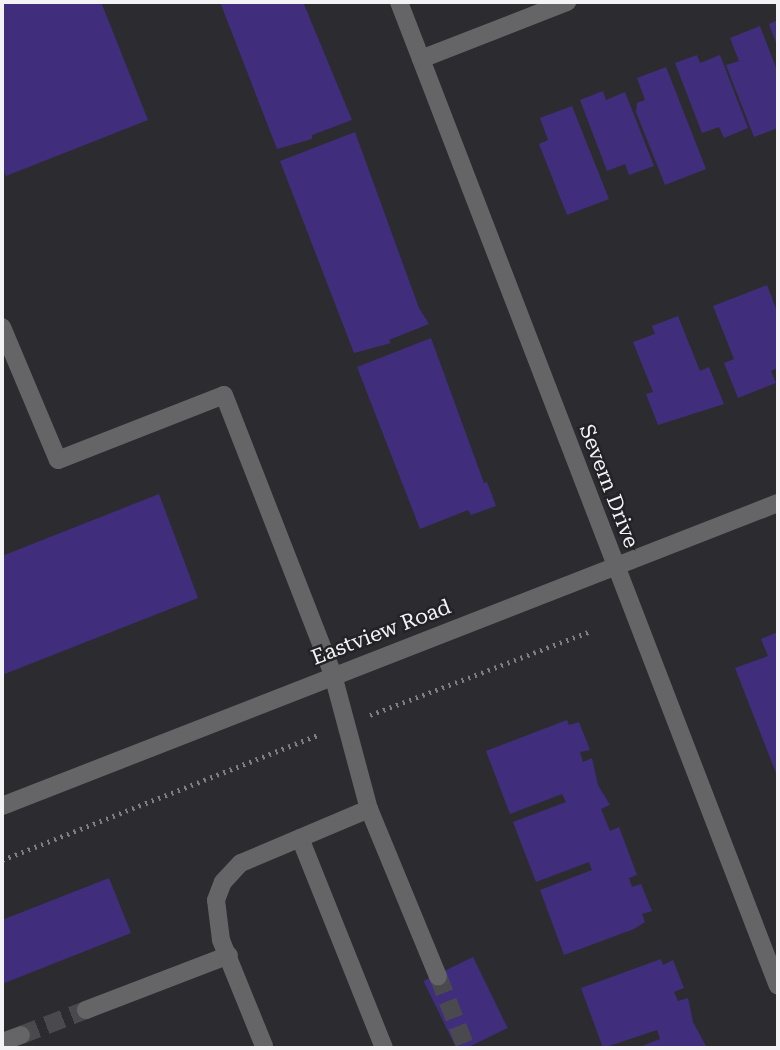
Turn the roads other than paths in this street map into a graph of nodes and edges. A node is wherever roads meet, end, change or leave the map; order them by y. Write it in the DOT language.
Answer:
graph roads {
  1 [pos="399,2"];
  2 [pos="567,2"];
  3 [pos="421,59"];
  4 [pos="2,327"];
  5 [pos="778,503"];
  6 [pos="615,565"];
  7 [pos="333,675"];
  8 [pos="2,806"];
  9 [pos="369,809"];
  10 [pos="300,838"];
  11 [pos="229,955"];
  12 [pos="438,976"];
  13 [pos="778,986"];
  14 [pos="86,1010"];
  15 [pos="20,1035"];
  16 [pos="262,1047"];
  17 [pos="4,1048"];
  18 [pos="384,1048"];
  1 -- 3 [label="street, Severn Drive"];
  2 -- 3 [label="street"];
  3 -- 6 [label="street, Severn Drive"];
  4 -- 7 [label="street"];
  5 -- 6 [label="street, Eastview Road"];
  6 -- 7 [label="street, Eastview Road"];
  6 -- 13 [label="street, Severn Drive"];
  7 -- 8 [label="street, Eastview Road"];
  7 -- 9 [label="street"];
  9 -- 10 [label="street"];
  9 -- 12 [label="street"];
  10 -- 11 [label="street"];
  10 -- 18 [label="street"];
  11 -- 14 [label="street"];
  11 -- 16 [label="street"];
  15 -- 17 [label="street"];
}
